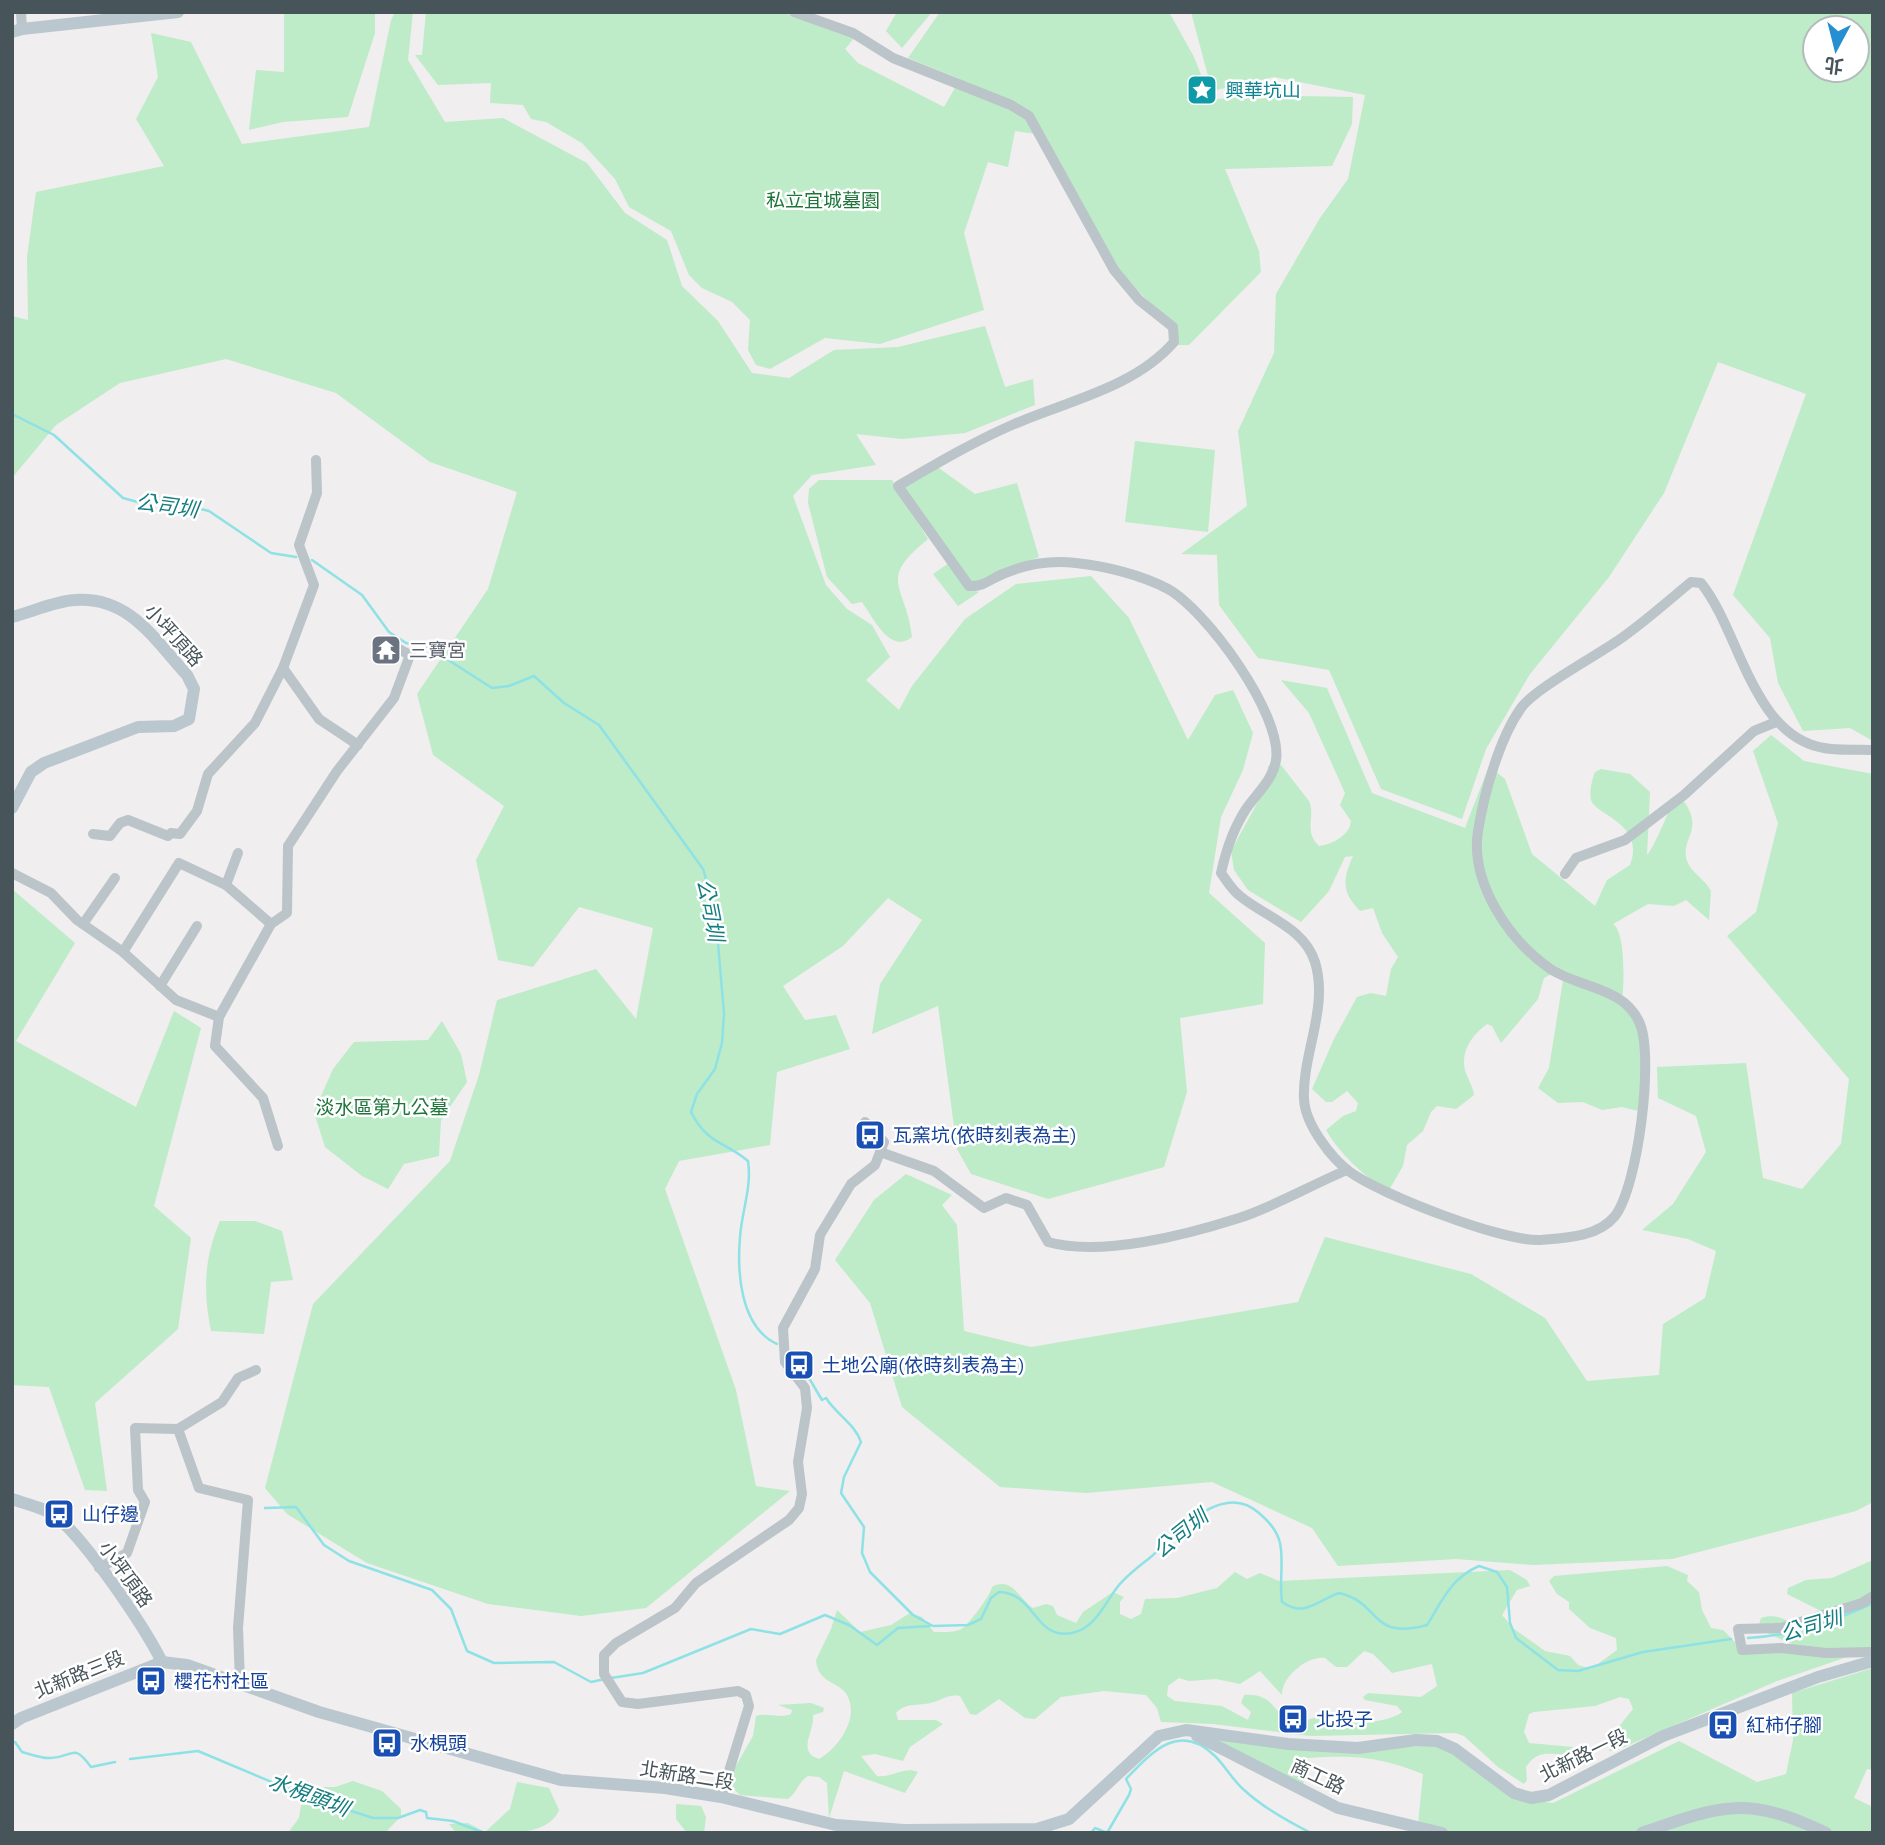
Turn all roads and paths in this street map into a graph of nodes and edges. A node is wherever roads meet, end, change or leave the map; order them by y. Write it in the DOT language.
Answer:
graph roads {
  1 [pos="21,12"];
  2 [pos="178,12"];
  3 [pos="794,12"];
  4 [pos="17,31"];
  5 [pos="316,460"];
  6 [pos="12,617"];
  7 [pos="384,641"];
  8 [pos="282,668"];
  9 [pos="1776,722"];
  10 [pos="358,745"];
  11 [pos="1873,750"];
  12 [pos="12,808"];
  13 [pos="93,834"];
  14 [pos="238,853"];
  15 [pos="12,873"];
  16 [pos="1565,874"];
  17 [pos="115,878"];
  18 [pos="226,884"];
  19 [pos="83,924"];
  20 [pos="271,924"];
  21 [pos="197,926"];
  22 [pos="122,952"];
  23 [pos="160,986"];
  24 [pos="219,1017"];
  25 [pos="865,1122"];
  26 [pos="278,1146"];
  27 [pos="880,1152"];
  28 [pos="1347,1170"];
  29 [pos="256,1370"];
  30 [pos="178,1429"];
  31 [pos="12,1499"];
  32 [pos="99,1568"];
  33 [pos="1873,1596"];
  34 [pos="1873,1652"];
  35 [pos="1873,1661"];
  36 [pos="162,1662"];
  37 [pos="240,1682"];
  38 [pos="12,1724"];
  39 [pos="1186,1730"];
  40 [pos="721,1797"];
  41 [pos="836,1829"];
  42 [pos="1443,1833"];
  43 [pos="1642,1833"];
  44 [pos="1826,1833"];
  1 -- 4 [label="street"];
  2 -- 4 [label="main road"];
  3 -- 28 [label="street"];
  5 -- 8 [label="street"];
  6 -- 12 [label="main road, 小坪頂路"];
  7 -- 10 [label="street"];
  8 -- 10 [label="street"];
  8 -- 13 [label="street"];
  9 -- 11 [label="street"];
  9 -- 16 [label="street"];
  9 -- 28 [label="street"];
  10 -- 20 [label="street"];
  14 -- 18 [label="street"];
  15 -- 19 [label="street"];
  17 -- 19 [label="street"];
  18 -- 20 [label="street"];
  18 -- 22 [label="street"];
  19 -- 22 [label="street"];
  20 -- 24 [label="street"];
  21 -- 23 [label="street"];
  22 -- 23 [label="street"];
  23 -- 24 [label="street"];
  24 -- 26 [label="street"];
  25 -- 27 [label="street"];
  27 -- 28 [label="street"];
  27 -- 40 [label="street"];
  29 -- 30 [label="street"];
  30 -- 32 [label="street"];
  30 -- 37 [label="street"];
  31 -- 32 [label="main road, 小坪頂路"];
  32 -- 36 [label="main road, 小坪頂路"];
  33 -- 34 [label="street"];
  35 -- 39 [label="main road, 北新路一段"];
  36 -- 37 [label="main road, 北新路二段"];
  36 -- 38 [label="main road, 北新路三段"];
  37 -- 40 [label="main road, 北新路二段"];
  39 -- 41 [label="main road, 北新路二段"];
  39 -- 42 [label="main road, 商工路"];
  40 -- 41 [label="main road, 北新路二段"];
  43 -- 44 [label="main road"];
}
